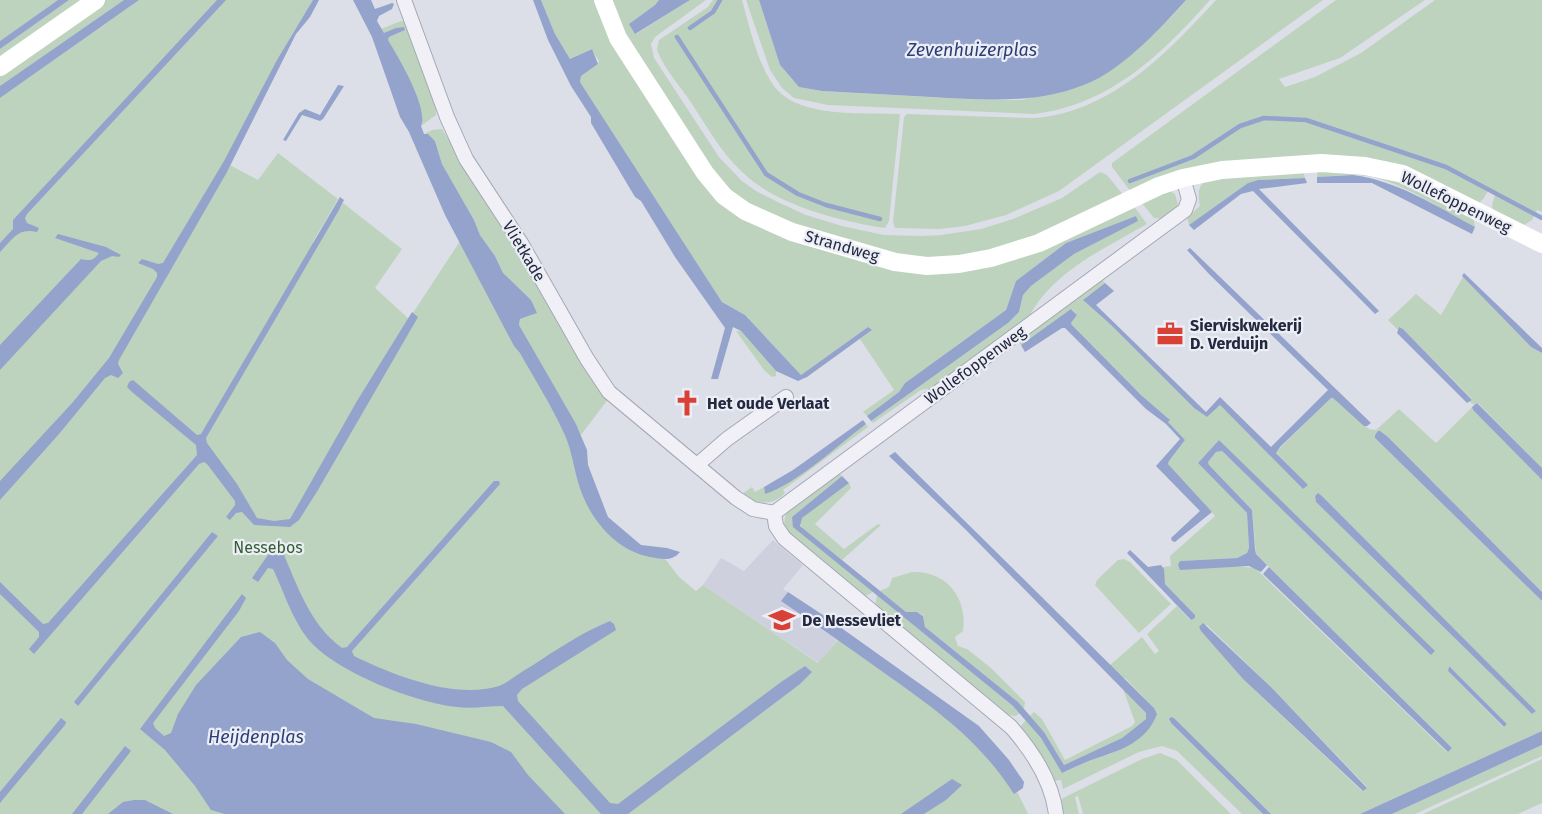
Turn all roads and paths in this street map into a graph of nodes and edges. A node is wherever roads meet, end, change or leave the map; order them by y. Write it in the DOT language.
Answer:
graph roads {
  1 [pos="96,0"];
  2 [pos="404,0"];
  3 [pos="603,0"];
  4 [pos="0,67"];
  5 [pos="1183,178"];
  6 [pos="1542,244"];
  7 [pos="786,398"];
  8 [pos="697,465"];
  9 [pos="774,513"];
  10 [pos="1056,814"];
  1 -- 4 [label="street"];
  2 -- 8 [label="street, Vlietkade"];
  3 -- 5 [label="street, Strandweg"];
  5 -- 6 [label="street, Wollefoppenweg"];
  5 -- 9 [label="street, Wollefoppenweg"];
  7 -- 8 [label="street"];
  8 -- 9 [label="street, Vlietkade"];
  9 -- 10 [label="street"];
}
